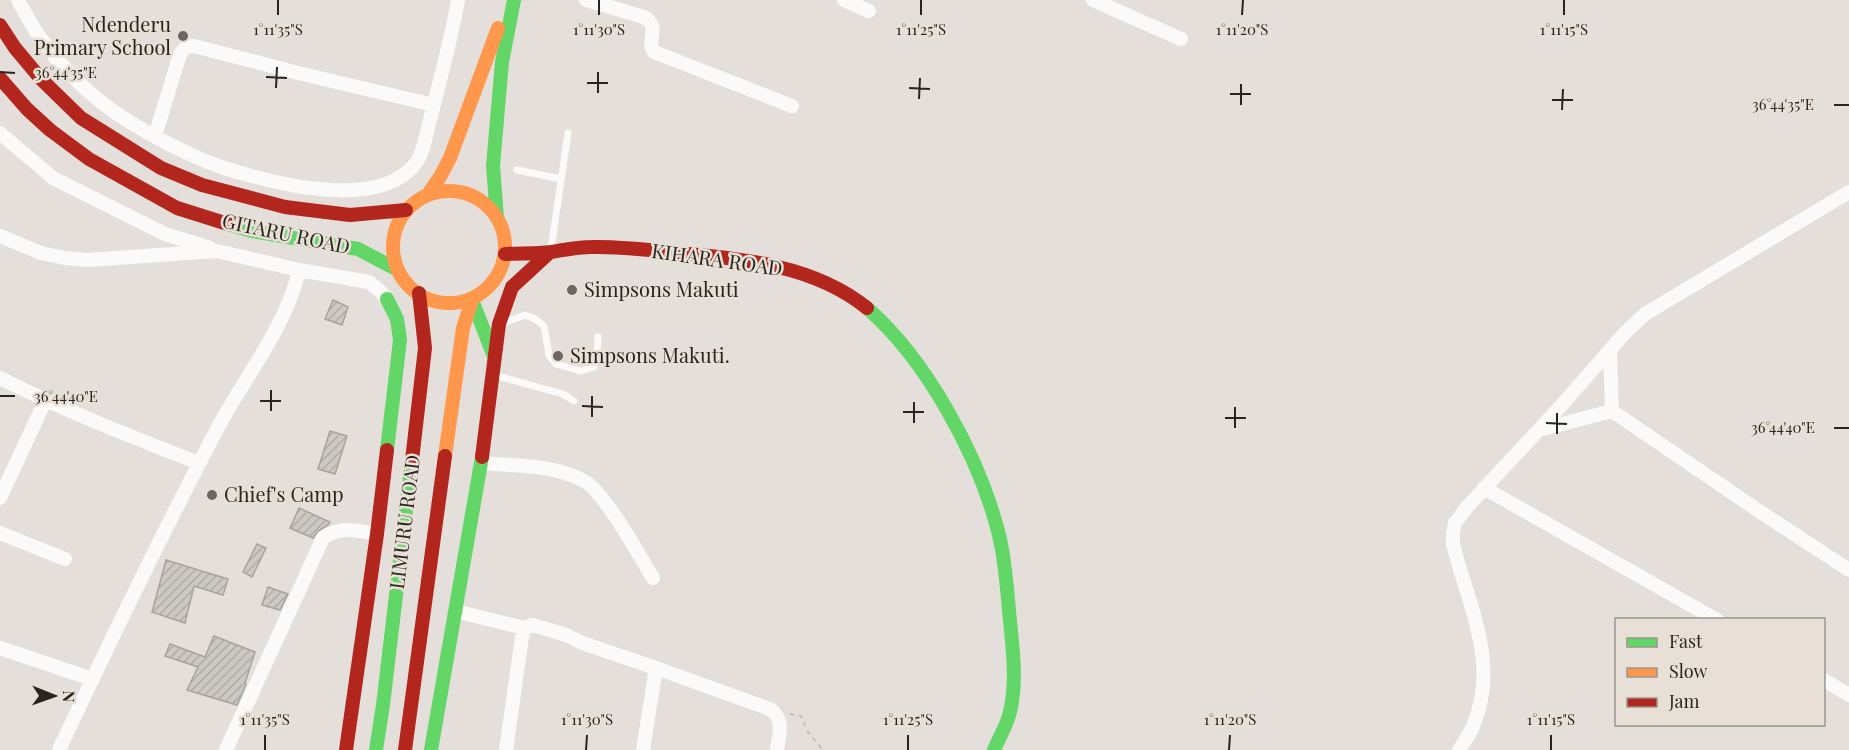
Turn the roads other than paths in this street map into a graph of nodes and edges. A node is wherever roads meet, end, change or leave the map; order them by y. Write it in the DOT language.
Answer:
graph roads {
  1 [pos="18,0"];
  2 [pos="458,0"];
  3 [pos="512,0"];
  4 [pos="586,0"];
  5 [pos="844,0"];
  6 [pos="1093,0"];
  7 [pos="869,11"];
  8 [pos="0,25"];
  9 [pos="1181,39"];
  10 [pos="0,78"];
  11 [pos="434,105"];
  12 [pos="792,106"];
  13 [pos="0,133"];
  14 [pos="568,133"];
  15 [pos="155,136"];
  16 [pos="517,170"];
  17 [pos="561,179"];
  18 [pos="1849,192"];
  19 [pos="428,194"];
  20 [pos="406,210"];
  21 [pos="497,218"];
  22 [pos="0,236"];
  23 [pos="217,251"];
  24 [pos="550,252"];
  25 [pos="505,254"];
  26 [pos="299,270"];
  27 [pos="398,270"];
  28 [pos="419,293"];
  29 [pos="387,299"];
  30 [pos="472,300"];
  31 [pos="499,324"];
  32 [pos="598,337"];
  33 [pos="1610,350"];
  34 [pos="494,357"];
  35 [pos="491,375"];
  36 [pos="0,378"];
  37 [pos="45,401"];
  38 [pos="574,401"];
  39 [pos="1612,411"];
  40 [pos="1539,430"];
  41 [pos="199,463"];
  42 [pos="481,463"];
  43 [pos="1484,488"];
  44 [pos="0,498"];
  45 [pos="0,534"];
  46 [pos="377,534"];
  47 [pos="65,559"];
  48 [pos="1849,570"];
  49 [pos="653,578"];
  50 [pos="455,611"];
  51 [pos="1713,618"];
  52 [pos="524,628"];
  53 [pos="0,648"];
  54 [pos="656,668"];
  55 [pos="92,679"];
  56 [pos="1825,681"];
  57 [pos="1849,695"];
  58 [pos="59,750"];
  59 [pos="226,750"];
  60 [pos="346,750"];
  61 [pos="376,750"];
  62 [pos="405,750"];
  63 [pos="431,750"];
  64 [pos="506,750"];
  65 [pos="643,750"];
  66 [pos="777,750"];
  67 [pos="994,750"];
  68 [pos="1459,750"];
  1 -- 15 [label="street"];
  2 -- 11 [label="street"];
  3 -- 19 [label="main road"];
  3 -- 21 [label="main road"];
  4 -- 12 [label="street"];
  5 -- 7 [label="street"];
  6 -- 9 [label="street"];
  8 -- 20 [label="main road"];
  10 -- 27 [label="main road, GITARU ROAD"];
  11 -- 15 [label="street"];
  11 -- 15 [label="street"];
  13 -- 23 [label="street"];
  14 -- 17 [label="lane"];
  16 -- 17 [label="lane"];
  17 -- 24 [label="lane"];
  18 -- 33 [label="street"];
  19 -- 20 [label="main road"];
  19 -- 21 [label="main road"];
  20 -- 27 [label="main road"];
  21 -- 25 [label="main road"];
  22 -- 23 [label="street"];
  23 -- 26 [label="street"];
  24 -- 25 [label="main road, KIHARA ROAD"];
  24 -- 31 [label="main road"];
  24 -- 67 [label="main road, KIHARA ROAD"];
  25 -- 30 [label="main road"];
  26 -- 29 [label="street"];
  26 -- 41 [label="street"];
  27 -- 28 [label="main road"];
  28 -- 30 [label="main road"];
  28 -- 61 [label="main road, LIMURU ROAD"];
  29 -- 46 [label="main road"];
  30 -- 34 [label="main road"];
  30 -- 62 [label="main road, LIMURU ROAD"];
  31 -- 32 [label="lane"];
  31 -- 34 [label="main road"];
  33 -- 39 [label="street"];
  33 -- 40 [label="street"];
  34 -- 35 [label="main road"];
  35 -- 38 [label="lane"];
  35 -- 42 [label="main road"];
  36 -- 37 [label="street"];
  37 -- 41 [label="street"];
  37 -- 44 [label="street"];
  39 -- 40 [label="street"];
  39 -- 48 [label="street"];
  40 -- 43 [label="street"];
  41 -- 55 [label="street"];
  42 -- 49 [label="street"];
  42 -- 50 [label="main road"];
  43 -- 51 [label="street"];
  43 -- 68 [label="street"];
  45 -- 47 [label="street"];
  46 -- 59 [label="street"];
  46 -- 60 [label="main road"];
  50 -- 52 [label="street"];
  50 -- 63 [label="main road"];
  52 -- 54 [label="street"];
  52 -- 64 [label="street"];
  53 -- 55 [label="street"];
  54 -- 65 [label="street"];
  54 -- 66 [label="street"];
  55 -- 58 [label="street"];
  56 -- 57 [label="street"];
}
